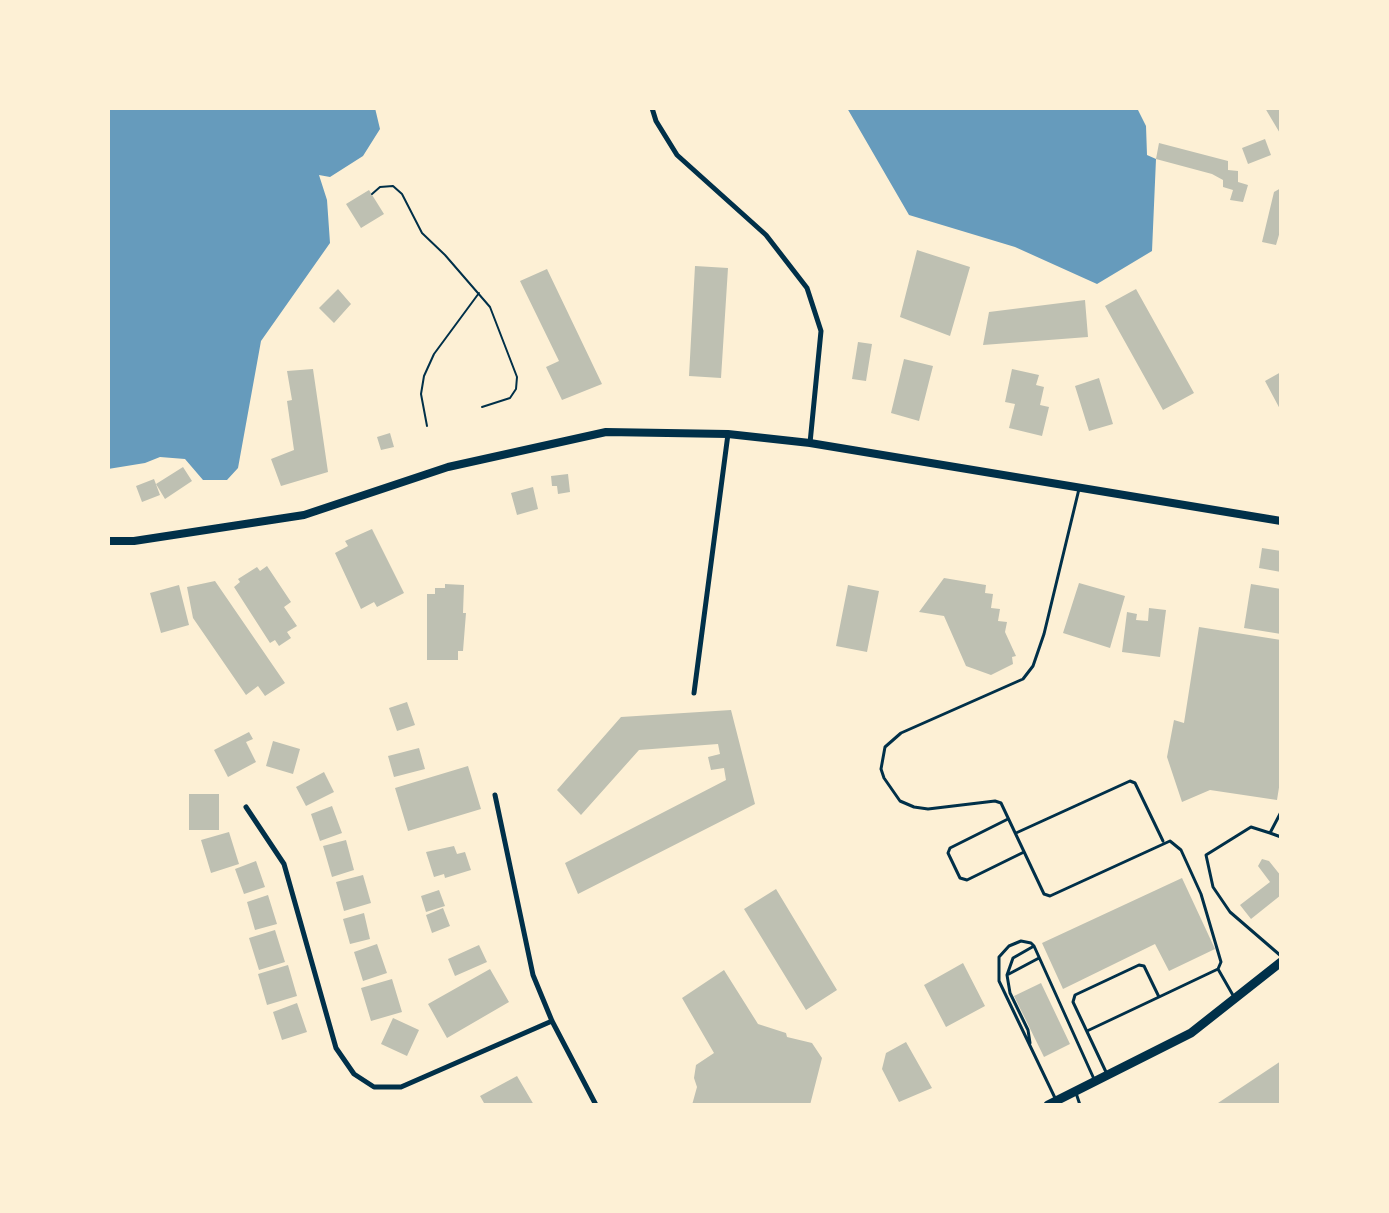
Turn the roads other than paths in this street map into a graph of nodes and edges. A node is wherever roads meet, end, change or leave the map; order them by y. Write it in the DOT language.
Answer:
graph roads {
  1 [pos="652,108"];
  2 [pos="728,434"];
  3 [pos="810,443"];
  4 [pos="1079,487"];
  5 [pos="1281,521"];
  6 [pos="108,541"];
  7 [pos="694,693"];
  8 [pos="495,795"];
  9 [pos="246,807"];
  10 [pos="1281,812"];
  11 [pos="1008,819"];
  12 [pos="1015,833"];
  13 [pos="1269,833"];
  14 [pos="1281,837"];
  15 [pos="1163,842"];
  16 [pos="1024,852"];
  17 [pos="1034,946"];
  18 [pos="1281,956"];
  19 [pos="1039,958"];
  20 [pos="1281,962"];
  21 [pos="1218,969"];
  22 [pos="1007,975"];
  23 [pos="1159,997"];
  24 [pos="1235,999"];
  25 [pos="552,1021"];
  26 [pos="1087,1031"];
  27 [pos="1030,1047"];
  28 [pos="1108,1077"];
  29 [pos="1096,1083"];
  30 [pos="1076,1093"];
  31 [pos="1053,1103"];
  32 [pos="596,1105"];
  33 [pos="1080,1105"];
  1 -- 3 [label="street"];
  2 -- 3 [label="main road"];
  2 -- 6 [label="main road"];
  2 -- 7 [label="street"];
  3 -- 4 [label="main road"];
  4 -- 5 [label="main road"];
  4 -- 11 [label="lane"];
  8 -- 25 [label="street"];
  9 -- 25 [label="street"];
  10 -- 13 [label="lane"];
  11 -- 12 [label="lane"];
  11 -- 16 [label="lane"];
  12 -- 15 [label="lane"];
  12 -- 16 [label="lane"];
  13 -- 14 [label="lane"];
  13 -- 18 [label="lane"];
  15 -- 16 [label="lane"];
  15 -- 21 [label="lane"];
  17 -- 19 [label="lane"];
  17 -- 22 [label="lane"];
  17 -- 27 [label="lane"];
  19 -- 22 [label="lane"];
  19 -- 29 [label="lane"];
  20 -- 24 [label="main road"];
  21 -- 23 [label="lane"];
  21 -- 24 [label="lane"];
  22 -- 27 [label="lane"];
  23 -- 26 [label="lane"];
  23 -- 26 [label="lane"];
  24 -- 28 [label="main road"];
  25 -- 32 [label="street"];
  26 -- 28 [label="lane"];
  27 -- 31 [label="lane"];
  28 -- 29 [label="main road"];
  29 -- 30 [label="main road"];
  30 -- 31 [label="main road"];
  30 -- 33 [label="lane"];
}
